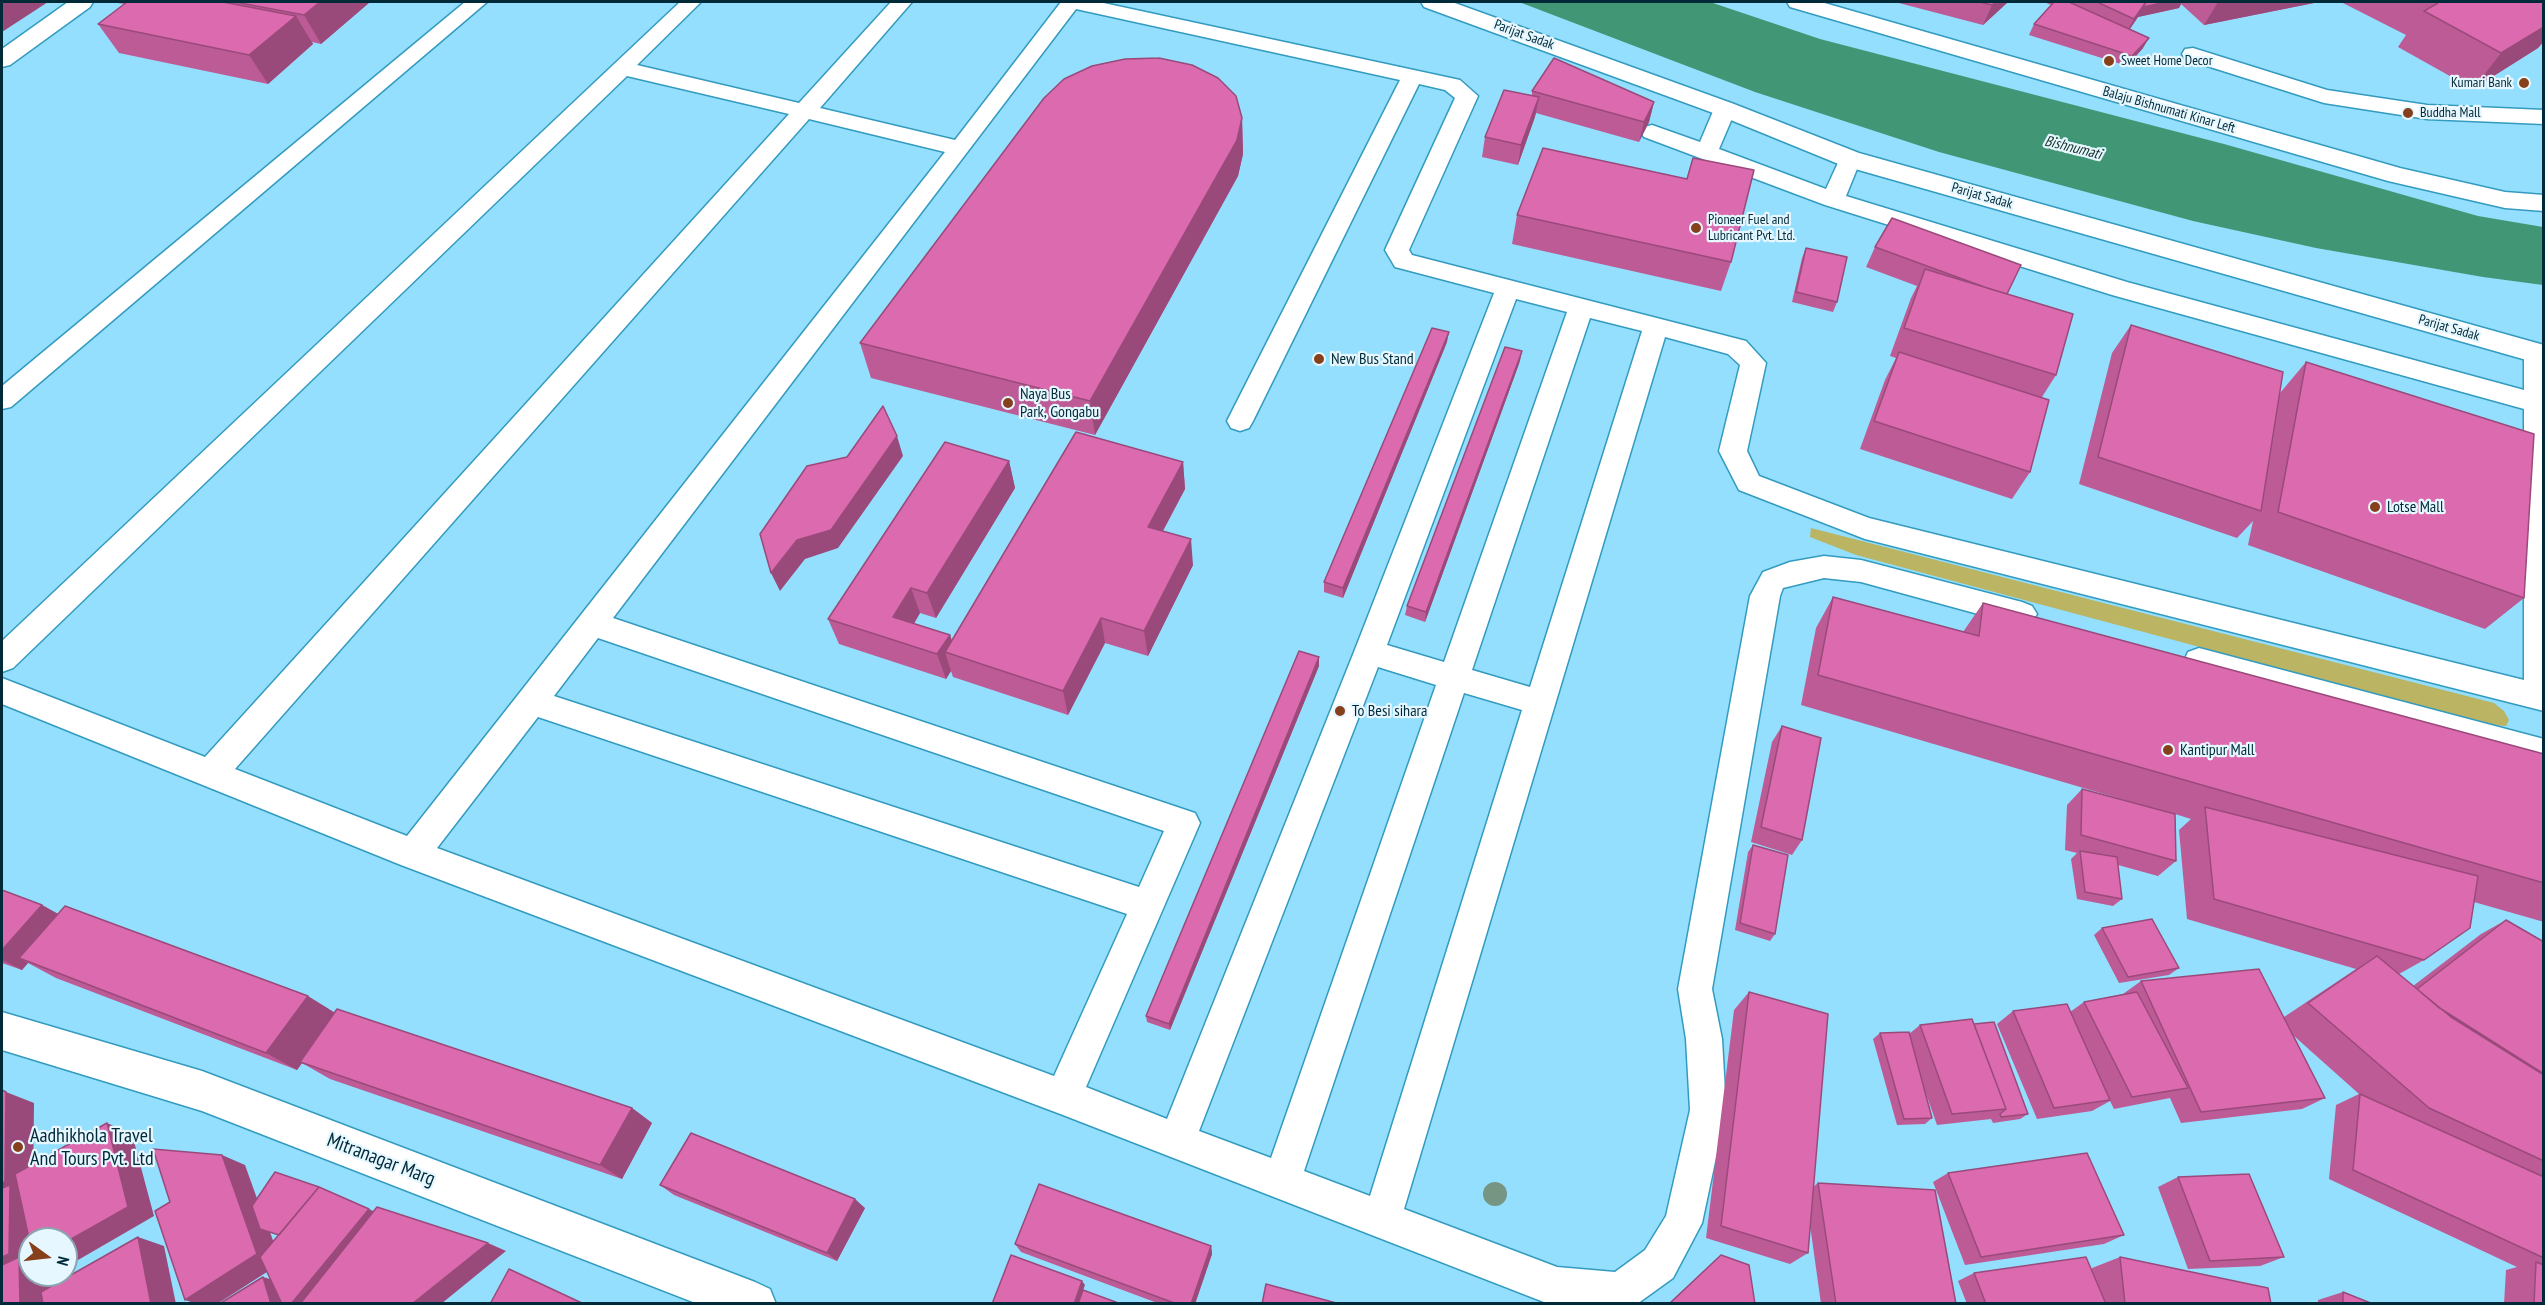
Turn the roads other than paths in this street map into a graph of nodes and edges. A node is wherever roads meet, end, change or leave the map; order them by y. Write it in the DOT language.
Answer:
graph roads {
  1 [pos="82,2"];
  2 [pos="477,2"];
  3 [pos="691,2"];
  4 [pos="902,2"];
  5 [pos="1072,2"];
  6 [pos="1431,2"];
  7 [pos="1798,2"];
  8 [pos="2193,54"];
  9 [pos="2,60"];
  10 [pos="622,68"];
  11 [pos="1412,77"];
  12 [pos="1725,109"];
  13 [pos="802,112"];
  14 [pos="2544,117"];
  15 [pos="1652,132"];
  16 [pos="960,148"];
  17 [pos="1707,151"];
  18 [pos="1851,159"];
  19 [pos="1833,200"];
  20 [pos="2544,203"];
  21 [pos="1508,288"];
  22 [pos="1581,306"];
  23 [pos="1656,326"];
  24 [pos="2540,354"];
  25 [pos="2,400"];
  26 [pos="2536,403"];
  27 [pos="1240,421"];
  28 [pos="2046,620"];
  29 [pos="590,622"];
  30 [pos="1369,652"];
  31 [pos="2174,654"];
  32 [pos="2,659"];
  33 [pos="1454,677"];
  34 [pos="2,691"];
  35 [pos="2541,697"];
  36 [pos="530,701"];
  37 [pos="1541,703"];
  38 [pos="2544,753"];
  39 [pos="211,773"];
  40 [pos="413,854"];
  41 [pos="1148,905"];
  42 [pos="2,1031"];
  43 [pos="1063,1097"];
  44 [pos="1177,1140"];
  45 [pos="1282,1180"];
  46 [pos="1381,1221"];
  47 [pos="755,1304"];
  1 -- 9 [label="street"];
  2 -- 25 [label="lane"];
  3 -- 10 [label="lane"];
  4 -- 13 [label="lane"];
  5 -- 11 [label="lane"];
  5 -- 16 [label="lane"];
  6 -- 12 [label="street, Parijat Sadak"];
  7 -- 20 [label="street, Balaju Bishnumati Kinar Left"];
  8 -- 14 [label="lane"];
  10 -- 13 [label="lane"];
  10 -- 32 [label="lane"];
  11 -- 21 [label="lane"];
  11 -- 27 [label="lane"];
  12 -- 17 [label="lane"];
  12 -- 18 [label="street, Parijat Sadak"];
  13 -- 16 [label="lane"];
  13 -- 39 [label="lane"];
  15 -- 17 [label="lane"];
  16 -- 29 [label="lane"];
  17 -- 19 [label="lane"];
  18 -- 19 [label="lane"];
  18 -- 24 [label="street, Parijat Sadak"];
  19 -- 26 [label="lane"];
  21 -- 22 [label="lane"];
  21 -- 30 [label="lane"];
  22 -- 23 [label="lane"];
  22 -- 33 [label="lane"];
  23 -- 35 [label="lane"];
  23 -- 37 [label="lane"];
  24 -- 26 [label="lane"];
  26 -- 35 [label="lane"];
  28 -- 46 [label="lane"];
  29 -- 36 [label="lane"];
  29 -- 41 [label="lane"];
  30 -- 33 [label="lane"];
  30 -- 44 [label="lane"];
  31 -- 38 [label="lane"];
  33 -- 37 [label="lane"];
  33 -- 45 [label="lane"];
  34 -- 39 [label="lane"];
  36 -- 40 [label="lane"];
  36 -- 41 [label="lane"];
  37 -- 46 [label="lane"];
  39 -- 40 [label="lane"];
  40 -- 43 [label="lane"];
  41 -- 43 [label="lane"];
  42 -- 47 [label="street, Mitranagar Marg"];
  43 -- 44 [label="lane"];
  44 -- 45 [label="lane"];
  45 -- 46 [label="lane"];
}
